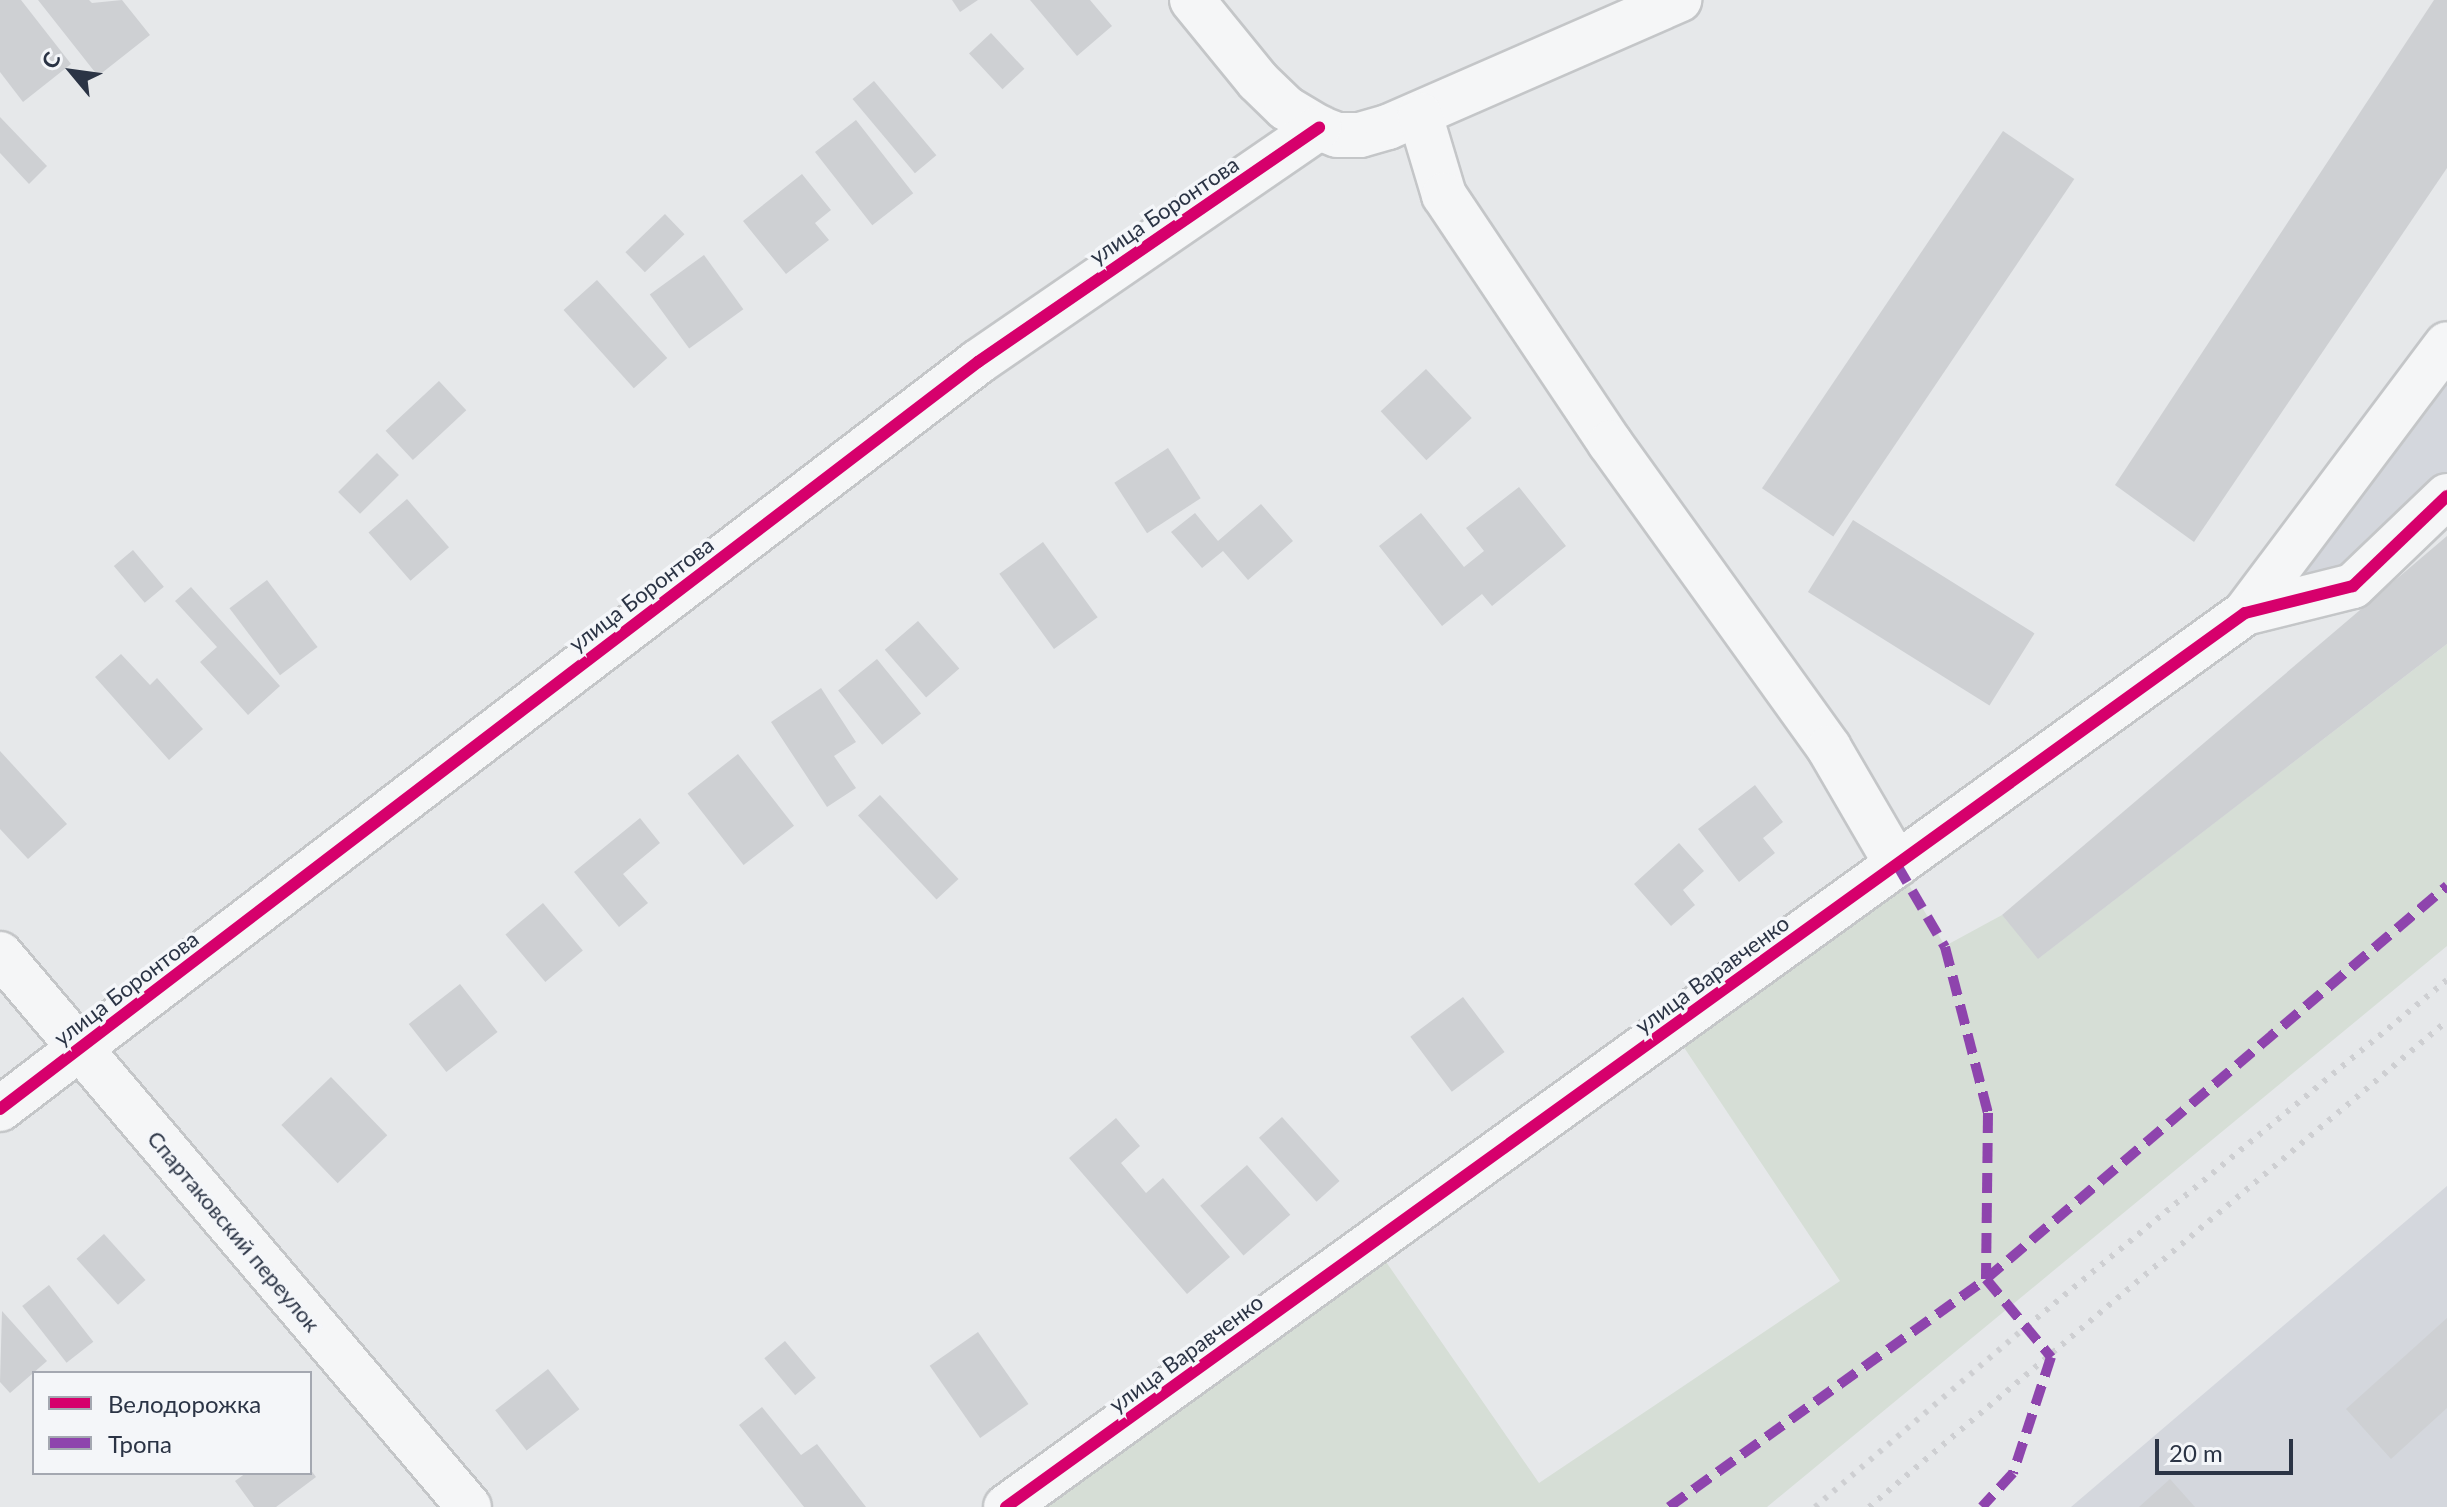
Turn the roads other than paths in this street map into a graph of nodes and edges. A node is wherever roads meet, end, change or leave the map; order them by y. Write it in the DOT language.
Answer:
graph roads {
  1 [pos="1192,0"];
  2 [pos="1679,0"];
  3 [pos="1420,115"];
  4 [pos="1319,128"];
  5 [pos="2447,344"];
  6 [pos="2447,496"];
  7 [pos="2245,613"];
  8 [pos="1897,865"];
  9 [pos="0,954"];
  10 [pos="80,1049"];
  11 [pos="0,1109"];
  12 [pos="469,1507"];
  13 [pos="1006,1507"];
  1 -- 4 [label="street"];
  2 -- 3 [label="street"];
  3 -- 4 [label="street"];
  3 -- 8 [label="street"];
  4 -- 10 [label="street, улица Боронтова"];
  5 -- 7 [label="street"];
  6 -- 7 [label="street, улица Варавченко"];
  7 -- 8 [label="street, улица Варавченко"];
  8 -- 13 [label="street, улица Варавченко"];
  9 -- 10 [label="street, Спартаковский переулок"];
  10 -- 11 [label="street, улица Боронтова"];
  10 -- 12 [label="street, Спартаковский переулок"];
}
